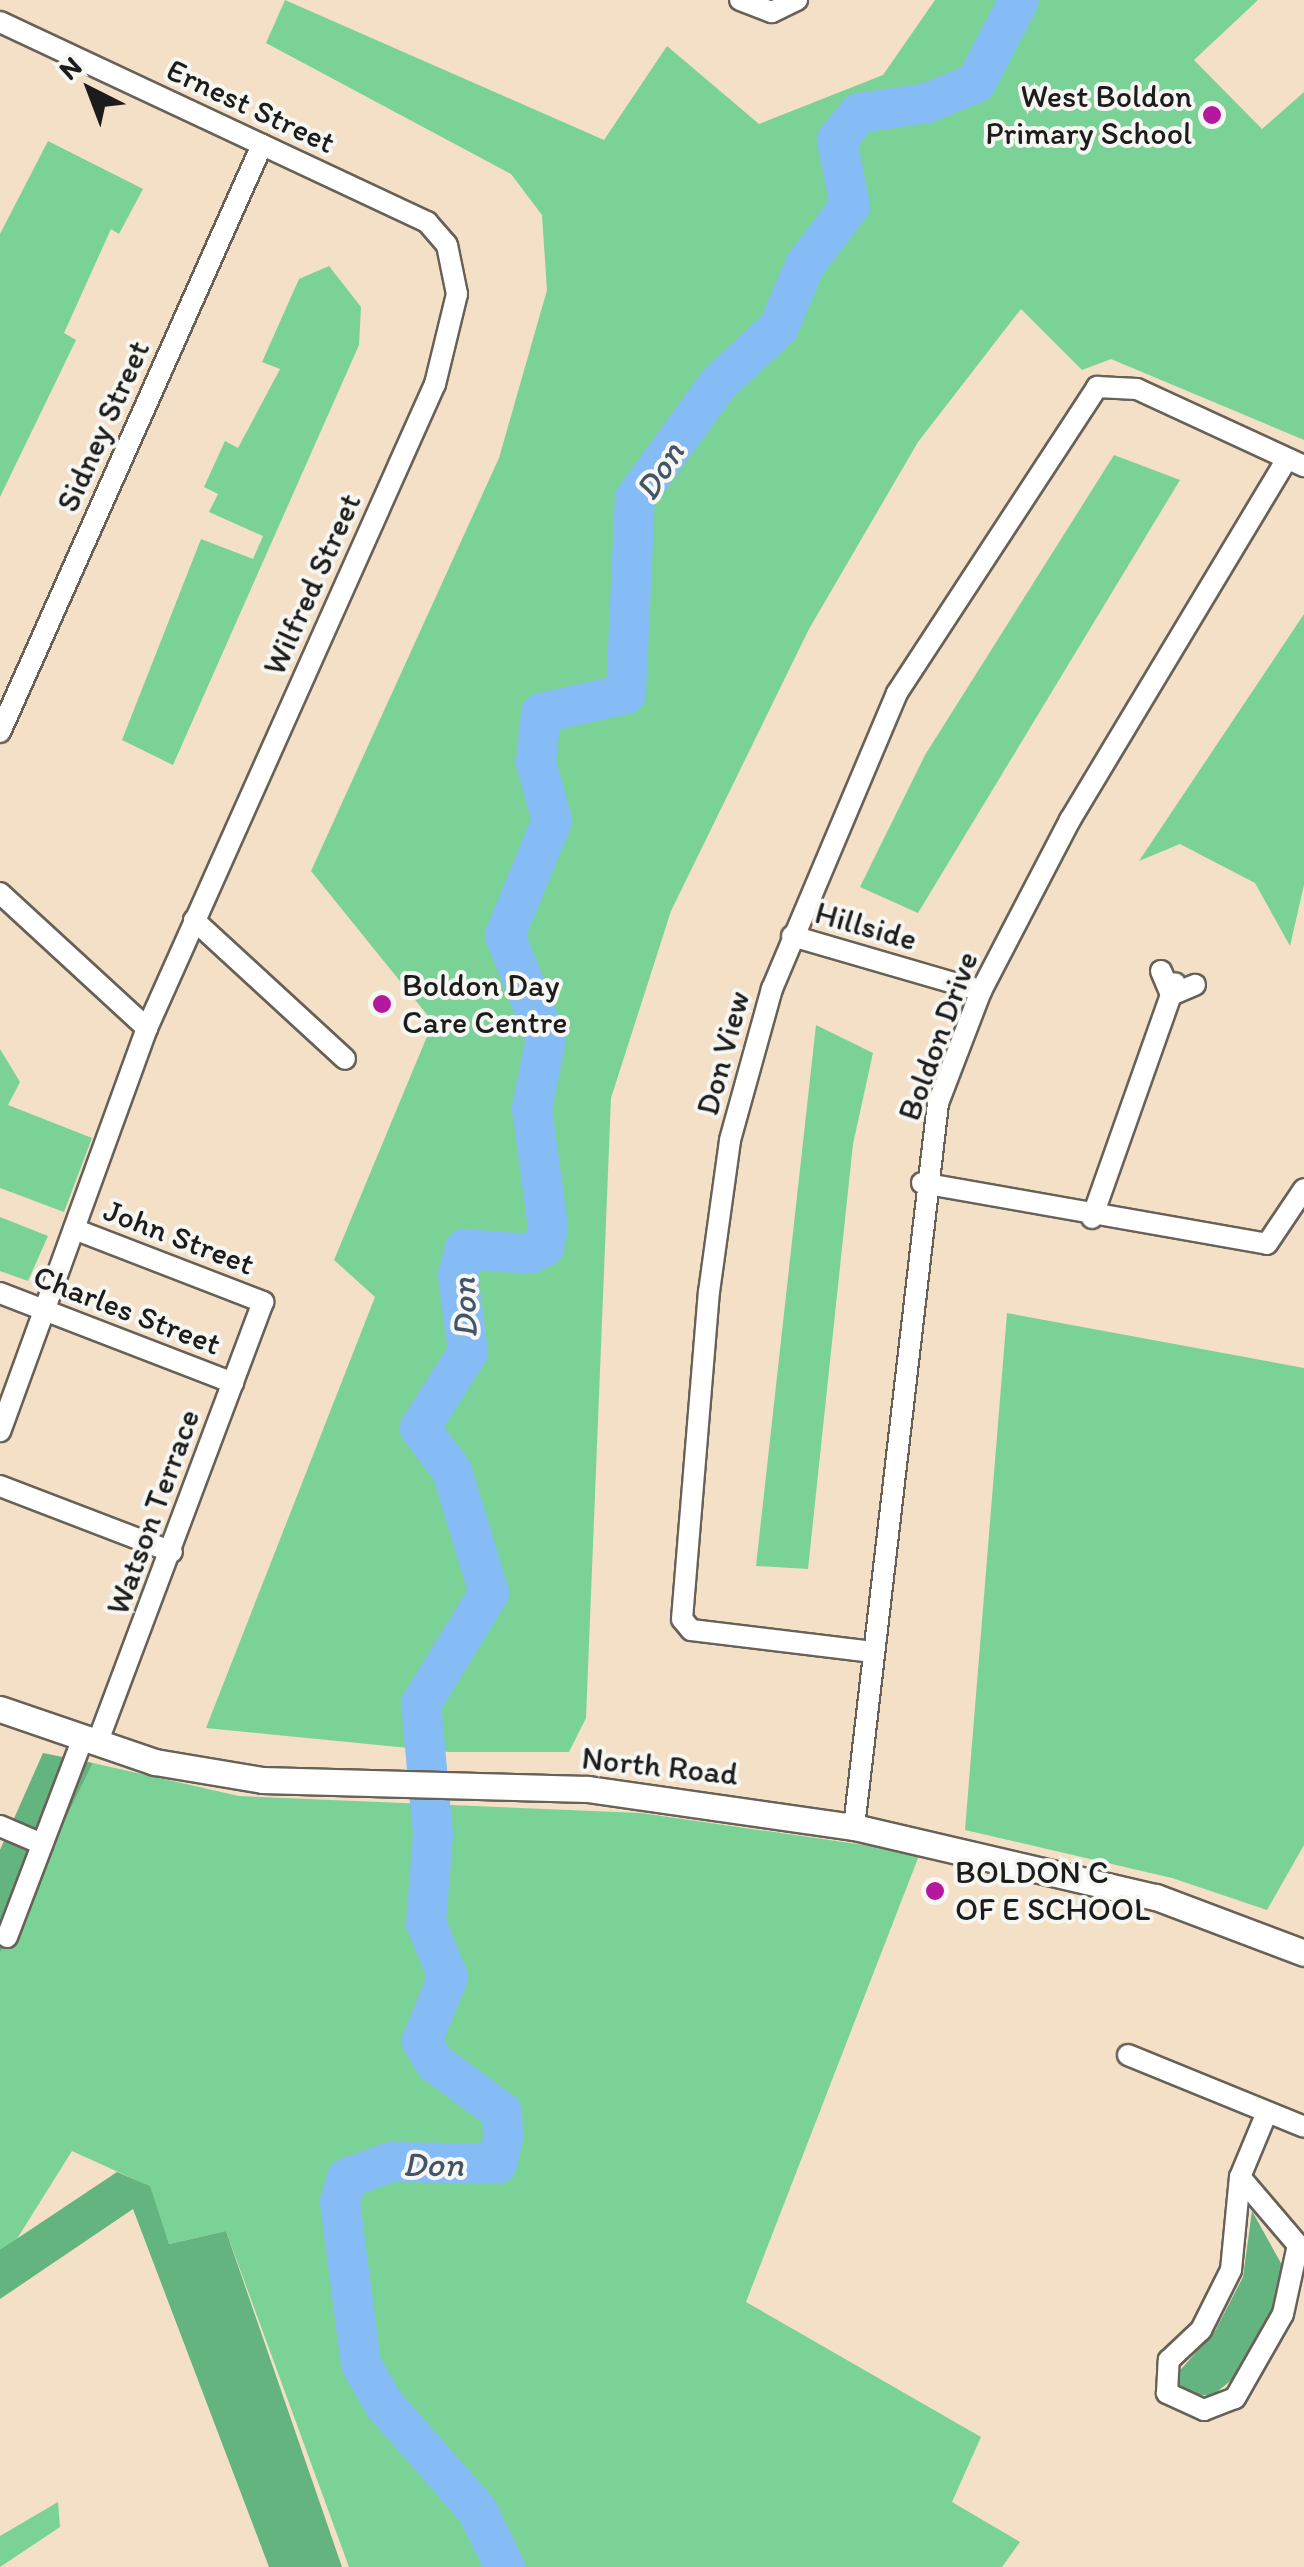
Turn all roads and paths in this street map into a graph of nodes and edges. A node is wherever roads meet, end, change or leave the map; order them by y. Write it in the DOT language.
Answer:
graph roads {
  1 [pos="740,0"];
  2 [pos="797,0"];
  3 [pos="0,22"];
  4 [pos="262,145"];
  5 [pos="456,266"];
  6 [pos="1296,462"];
  7 [pos="0,732"];
  8 [pos="0,893"];
  9 [pos="194,920"];
  10 [pos="792,936"];
  11 [pos="1176,984"];
  12 [pos="980,991"];
  13 [pos="148,1028"];
  14 [pos="345,1059"];
  15 [pos="922,1183"];
  16 [pos="1304,1189"];
  17 [pos="1092,1218"];
  18 [pos="74,1228"];
  19 [pos="0,1293"];
  20 [pos="263,1302"];
  21 [pos="45,1309"];
  22 [pos="232,1383"];
  23 [pos="0,1431"];
  24 [pos="0,1486"];
  25 [pos="172,1552"];
  26 [pos="874,1652"];
  27 [pos="0,1709"];
  28 [pos="90,1740"];
  29 [pos="0,1826"];
  30 [pos="854,1827"];
  31 [pos="42,1844"];
  32 [pos="6,1938"];
  33 [pos="1304,1953"];
  34 [pos="1128,2055"];
  35 [pos="1265,2117"];
  36 [pos="1304,2127"];
  37 [pos="1240,2177"];
  1 -- 2 [label="street"];
  3 -- 4 [label="street, Ernest Street"];
  4 -- 5 [label="street, Ernest Street"];
  4 -- 7 [label="street, Sidney Street"];
  5 -- 9 [label="street, Wilfred Street"];
  6 -- 10 [label="street, Don View"];
  6 -- 12 [label="street, Boldon Drive"];
  8 -- 13 [label="street"];
  9 -- 13 [label="street, Wilfred Street"];
  9 -- 14 [label="street"];
  10 -- 12 [label="street, Hillside"];
  10 -- 26 [label="street, Don View"];
  11 -- 17 [label="street"];
  12 -- 15 [label="street, Boldon Drive"];
  13 -- 18 [label="street, Wilfred Street"];
  15 -- 17 [label="street"];
  15 -- 26 [label="street, Boldon Drive"];
  16 -- 17 [label="street"];
  18 -- 20 [label="street, John Street"];
  18 -- 21 [label="street, Wilfred Street"];
  19 -- 21 [label="street, Charles Street"];
  20 -- 22 [label="street, Watson Terrace"];
  21 -- 22 [label="street, Charles Street"];
  21 -- 23 [label="street, Wilfred Street"];
  22 -- 25 [label="street, Watson Terrace"];
  24 -- 25 [label="street"];
  25 -- 28 [label="street, Watson Terrace"];
  26 -- 30 [label="street, Boldon Drive"];
  27 -- 28 [label="street, North Road"];
  28 -- 30 [label="street, North Road"];
  28 -- 31 [label="street, Watson Terrace"];
  29 -- 31 [label="street"];
  30 -- 33 [label="street, North Road"];
  31 -- 32 [label="street, Watson Terrace"];
  34 -- 35 [label="street"];
  35 -- 36 [label="street"];
  35 -- 37 [label="street"];
  37 -- 37 [label="street"];
}
